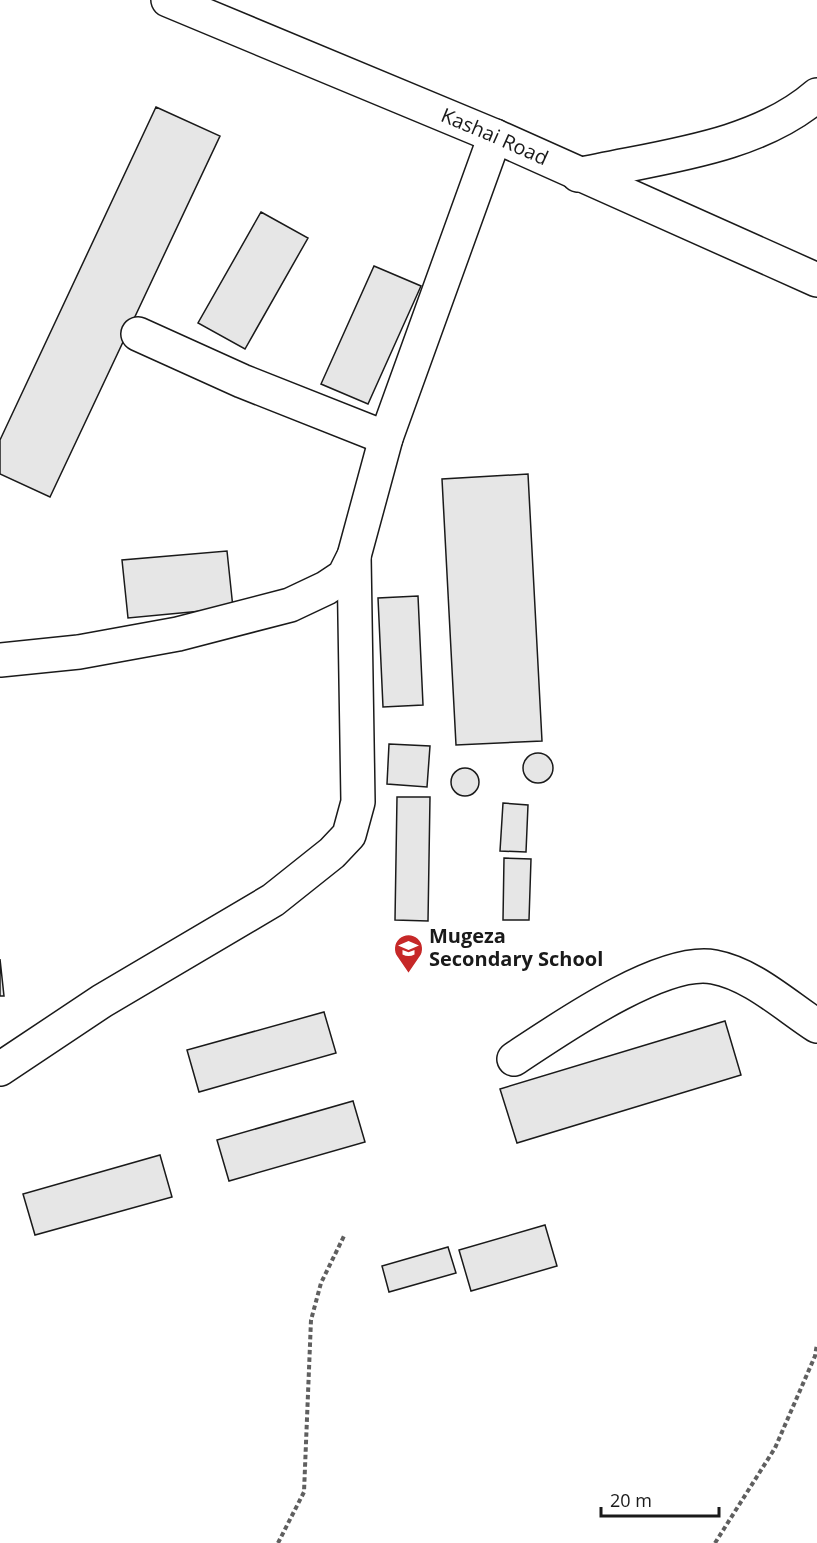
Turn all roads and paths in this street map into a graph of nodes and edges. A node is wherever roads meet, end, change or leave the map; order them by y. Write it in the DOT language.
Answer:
graph roads {
  1 [pos="168,0"];
  2 [pos="817,94"];
  3 [pos="495,136"];
  4 [pos="578,175"];
  5 [pos="817,280"];
  6 [pos="138,334"];
  7 [pos="386,438"];
  8 [pos="354,556"];
  9 [pos="0,660"];
  10 [pos="817,1026"];
  11 [pos="514,1059"];
  12 [pos="0,1069"];
  13 [pos="345,1234"];
  14 [pos="817,1344"];
  15 [pos="278,1543"];
  16 [pos="715,1543"];
  1 -- 3 [label="street, Kashai Road"];
  2 -- 4 [label="street"];
  3 -- 4 [label="street, Kashai Road"];
  3 -- 7 [label="street"];
  4 -- 5 [label="street, Kashai Road"];
  6 -- 7 [label="street"];
  7 -- 8 [label="street"];
  8 -- 9 [label="street"];
  8 -- 12 [label="street"];
  10 -- 11 [label="street"];
  13 -- 15 [label="path"];
  14 -- 16 [label="path"];
}
